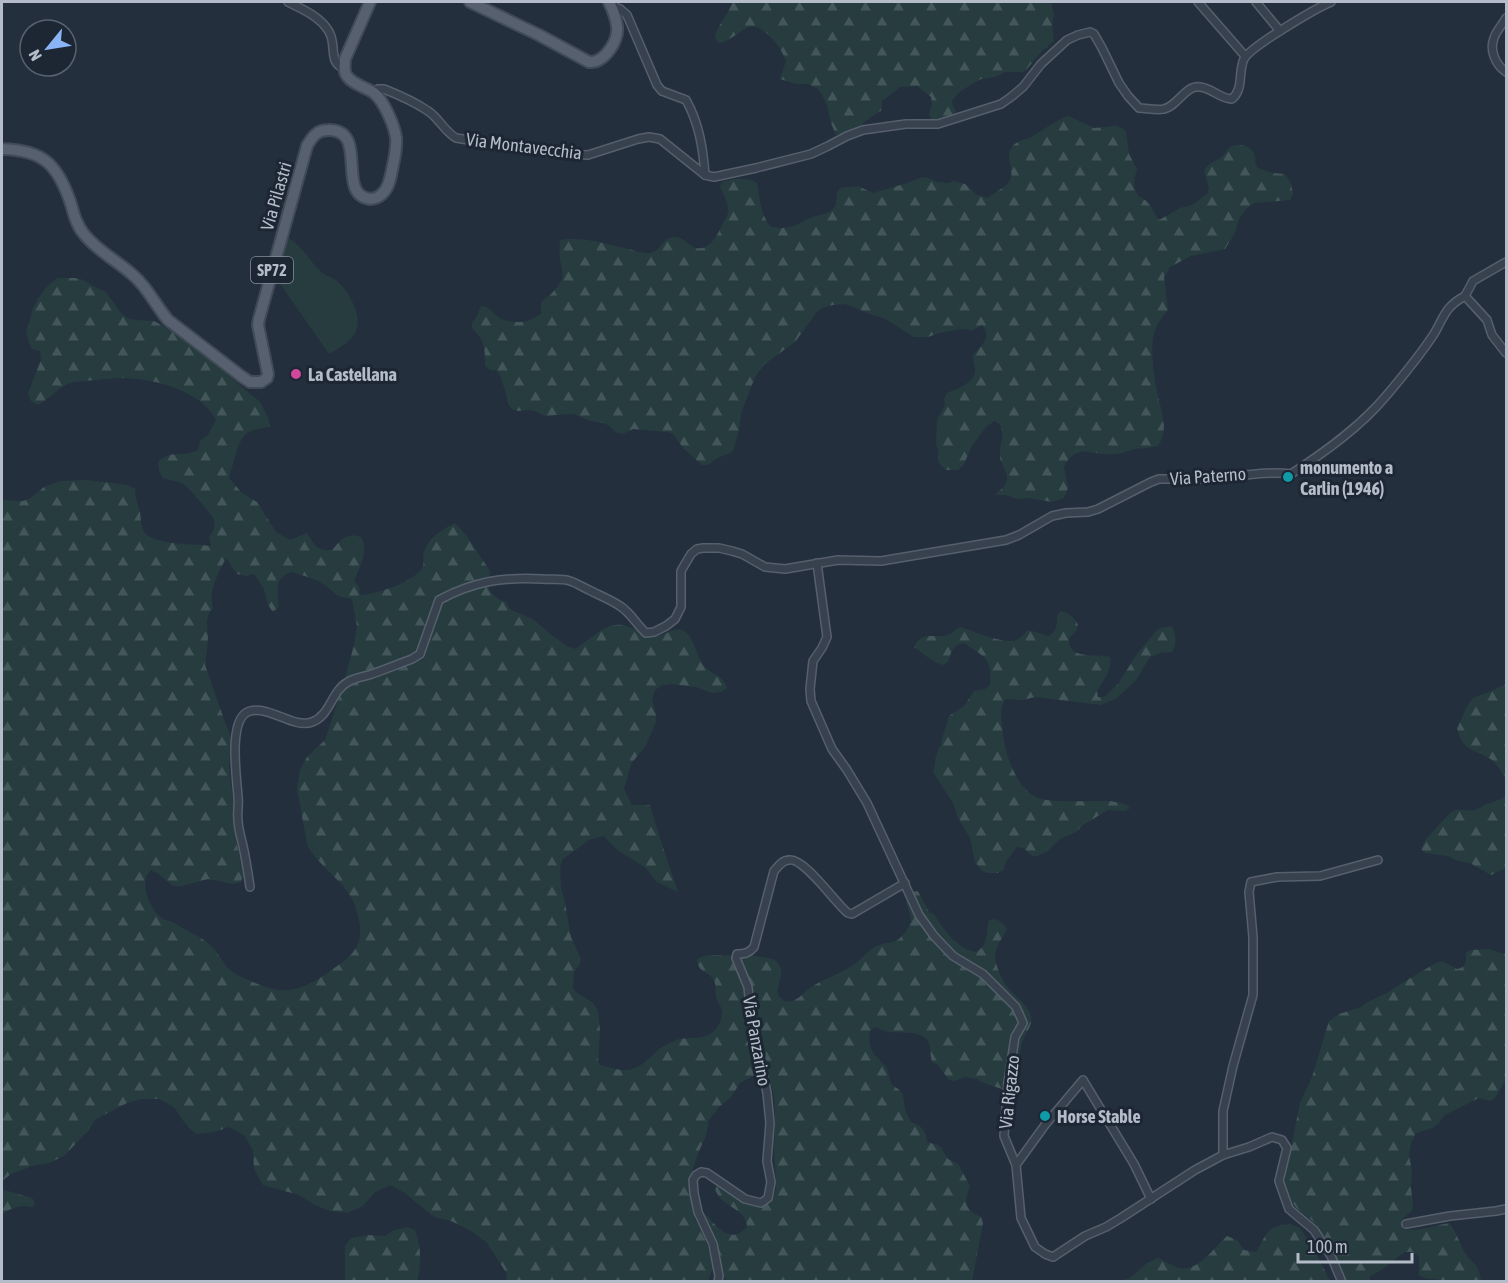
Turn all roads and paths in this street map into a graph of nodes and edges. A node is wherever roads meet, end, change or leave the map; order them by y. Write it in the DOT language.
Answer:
graph roads {
  1 [pos="288,2"];
  2 [pos="370,2"];
  3 [pos="470,2"];
  4 [pos="1198,2"];
  5 [pos="1256,2"];
  6 [pos="610,3"];
  7 [pos="1325,3"];
  8 [pos="1506,18"];
  9 [pos="1280,31"];
  10 [pos="1245,56"];
  11 [pos="344,68"];
  12 [pos="1506,72"];
  13 [pos="374,93"];
  14 [pos="2,149"];
  15 [pos="705,175"];
  16 [pos="1506,262"];
  17 [pos="1465,296"];
  18 [pos="1506,353"];
  19 [pos="816,563"];
  20 [pos="1378,860"];
  21 [pos="905,883"];
  22 [pos="250,887"];
  23 [pos="1223,1155"];
  24 [pos="1016,1166"];
  25 [pos="1151,1199"];
  26 [pos="1506,1209"];
  27 [pos="1406,1224"];
  28 [pos="718,1281"];
  29 [pos="1342,1281"];
  1 -- 11 [label="street"];
  2 -- 11 [label="main road"];
  3 -- 6 [label="main road"];
  4 -- 10 [label="street"];
  5 -- 9 [label="street"];
  6 -- 15 [label="street"];
  7 -- 9 [label="street"];
  8 -- 12 [label="street"];
  9 -- 10 [label="street"];
  10 -- 15 [label="street"];
  11 -- 13 [label="main road, Via Pilastri / SP72"];
  13 -- 14 [label="main road, Via Pilastri / SP72"];
  13 -- 15 [label="street, Via Montavecchia"];
  16 -- 17 [label="street, Via Paterno"];
  17 -- 18 [label="street"];
  17 -- 19 [label="street, Via Paterno"];
  19 -- 21 [label="street, Via Rigazzo"];
  19 -- 22 [label="street, Via Paterno"];
  20 -- 23 [label="street"];
  21 -- 24 [label="street, Via Rigazzo"];
  21 -- 28 [label="street, Via Panzarino"];
  23 -- 25 [label="street, Via Rigazzo"];
  23 -- 29 [label="street, Via Rigazzo"];
  24 -- 25 [label="street, Via Rigazzo"];
  24 -- 25 [label="street"];
  26 -- 27 [label="street"];
}
